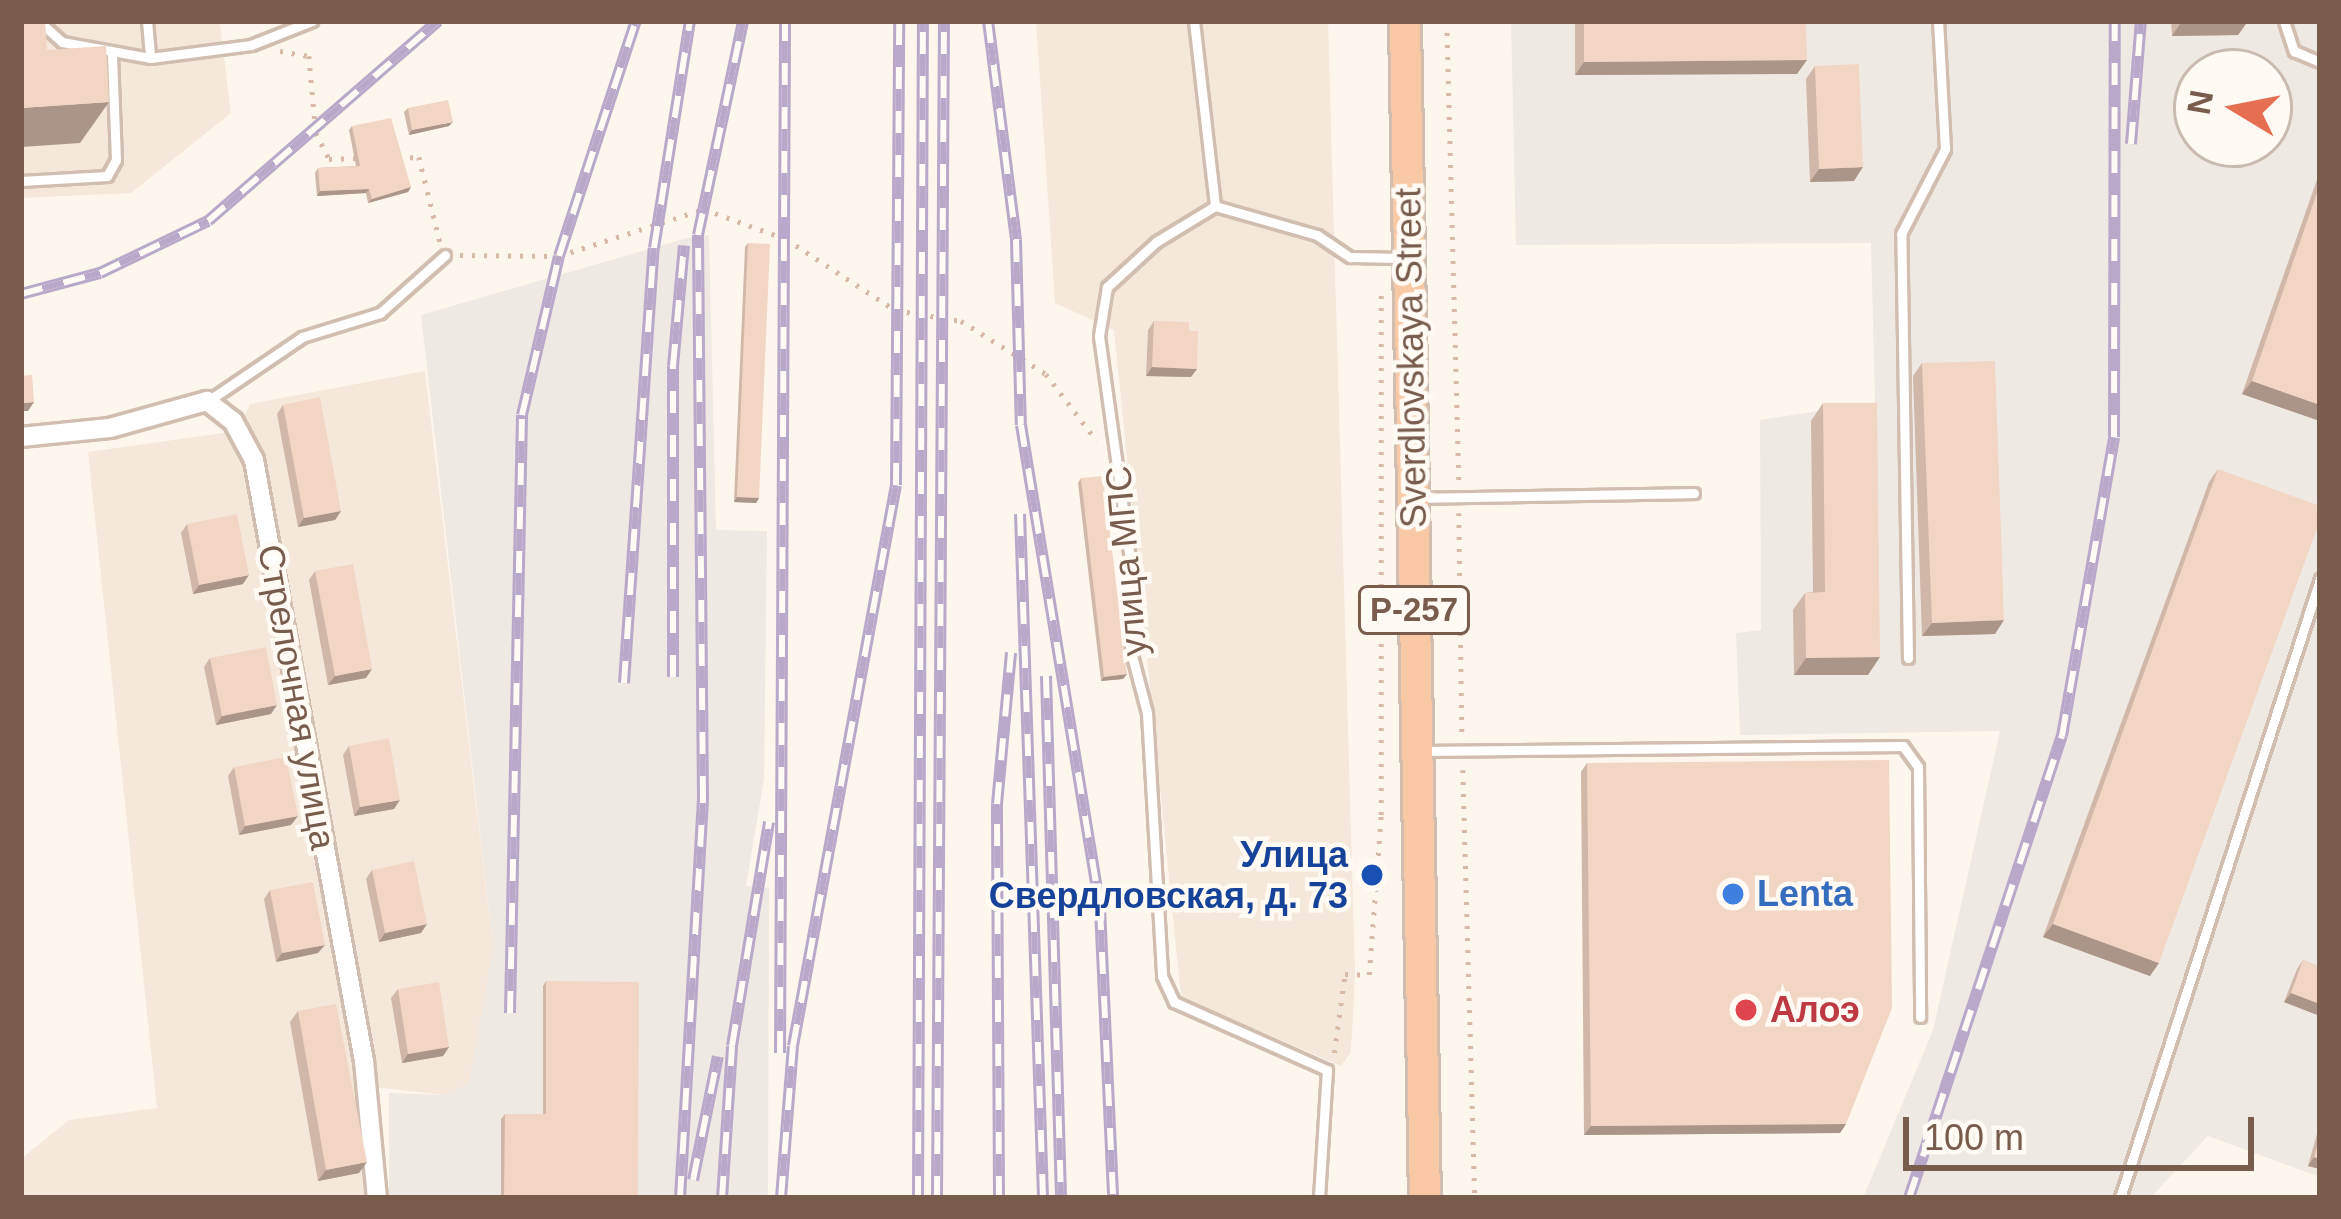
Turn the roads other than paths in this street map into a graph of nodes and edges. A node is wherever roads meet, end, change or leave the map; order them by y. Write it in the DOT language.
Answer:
graph roads {
  1 [pos="147,21"];
  2 [pos="312,21"];
  3 [pos="1194,21"];
  4 [pos="1405,21"];
  5 [pos="1938,21"];
  6 [pos="2284,21"];
  7 [pos="41,22"];
  8 [pos="21,25"];
  9 [pos="112,55"];
  10 [pos="151,58"];
  11 [pos="2320,62"];
  12 [pos="21,181"];
  13 [pos="1215,206"];
  14 [pos="446,255"];
  15 [pos="1396,258"];
  16 [pos="207,401"];
  17 [pos="21,437"];
  18 [pos="1694,493"];
  19 [pos="1413,498"];
  20 [pos="2320,579"];
  21 [pos="1908,658"];
  22 [pos="1417,751"];
  23 [pos="1920,1017"];
  24 [pos="377,1198"];
  25 [pos="1319,1198"];
  26 [pos="1426,1198"];
  27 [pos="2120,1198"];
  1 -- 10 [label="lane"];
  2 -- 10 [label="lane"];
  3 -- 13 [label="lane"];
  4 -- 15 [label="highway, Sverdlovskaya Street / Р-257"];
  5 -- 21 [label="lane"];
  6 -- 11 [label="lane"];
  7 -- 8 [label="lane"];
  7 -- 9 [label="lane"];
  9 -- 10 [label="lane"];
  9 -- 12 [label="lane"];
  13 -- 15 [label="lane"];
  13 -- 25 [label="lane, улица МПС"];
  14 -- 16 [label="lane"];
  15 -- 19 [label="highway, Sverdlovskaya Street / Р-257"];
  16 -- 17 [label="street"];
  16 -- 24 [label="street, Стрелочная улица"];
  18 -- 19 [label="lane"];
  19 -- 22 [label="highway, Sverdlovskaya Street / Р-257"];
  20 -- 27 [label="lane"];
  22 -- 23 [label="lane"];
  22 -- 26 [label="highway, Sverdlovskaya Street / Р-257"];
}
